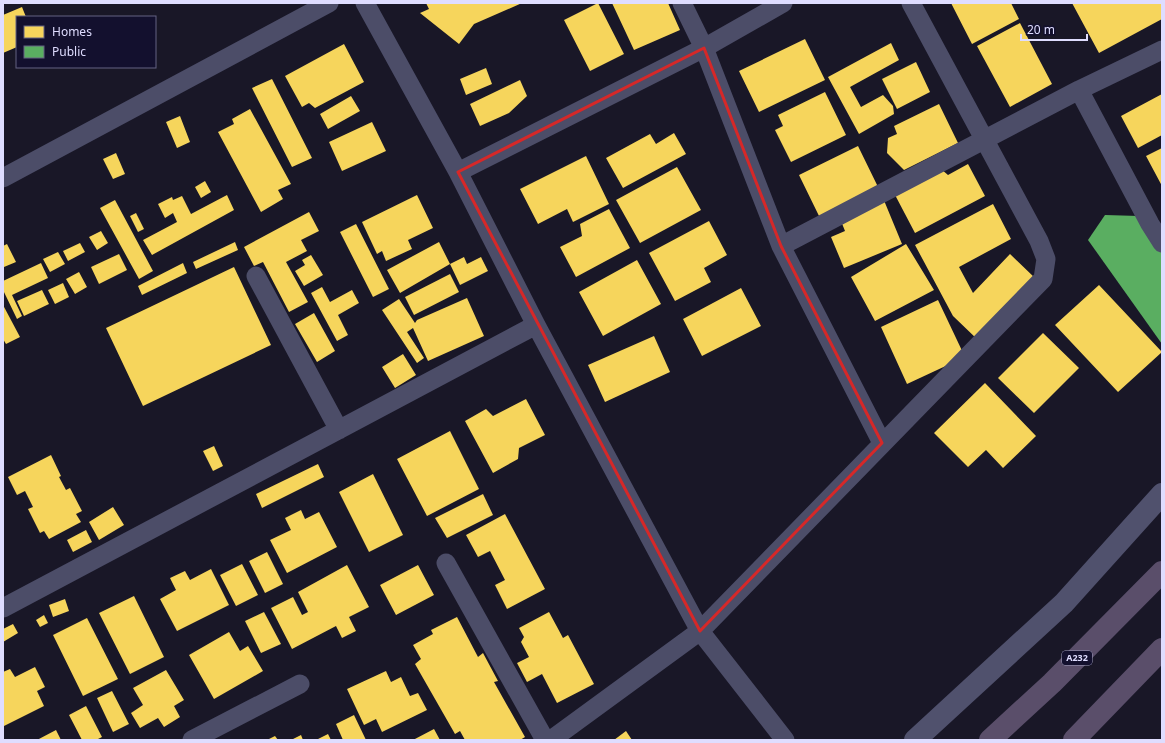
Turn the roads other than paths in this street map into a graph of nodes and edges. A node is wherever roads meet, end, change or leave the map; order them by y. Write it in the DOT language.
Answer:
graph roads {
  1 [pos="329,3"];
  2 [pos="365,3"];
  3 [pos="682,3"];
  4 [pos="784,3"];
  5 [pos="911,3"];
  6 [pos="704,48"];
  7 [pos="1162,50"];
  8 [pos="1078,90"];
  9 [pos="984,140"];
  10 [pos="458,172"];
  11 [pos="3,178"];
  12 [pos="1162,243"];
  13 [pos="782,246"];
  14 [pos="256,276"];
  15 [pos="536,325"];
  16 [pos="339,430"];
  17 [pos="882,443"];
  18 [pos="1162,494"];
  19 [pos="446,564"];
  20 [pos="1162,572"];
  21 [pos="3,608"];
  22 [pos="700,632"];
  23 [pos="1162,649"];
  24 [pos="300,684"];
  25 [pos="192,740"];
  26 [pos="545,740"];
  27 [pos="551,740"];
  28 [pos="785,740"];
  29 [pos="916,740"];
  30 [pos="990,740"];
  31 [pos="1074,740"];
  1 -- 11 [label="street"];
  2 -- 10 [label="street"];
  3 -- 6 [label="street"];
  4 -- 6 [label="street"];
  5 -- 9 [label="street"];
  6 -- 10 [label="street"];
  6 -- 13 [label="street"];
  7 -- 8 [label="street"];
  8 -- 9 [label="street"];
  8 -- 12 [label="street"];
  9 -- 13 [label="street"];
  9 -- 17 [label="street"];
  10 -- 15 [label="street"];
  13 -- 17 [label="street"];
  14 -- 16 [label="street"];
  15 -- 16 [label="street"];
  15 -- 22 [label="street"];
  16 -- 21 [label="street"];
  17 -- 22 [label="street"];
  18 -- 29 [label="main road"];
  19 -- 26 [label="street"];
  20 -- 30 [label="highway, A232"];
  22 -- 27 [label="street"];
  22 -- 28 [label="street"];
  23 -- 31 [label="highway"];
  24 -- 25 [label="street"];
}
